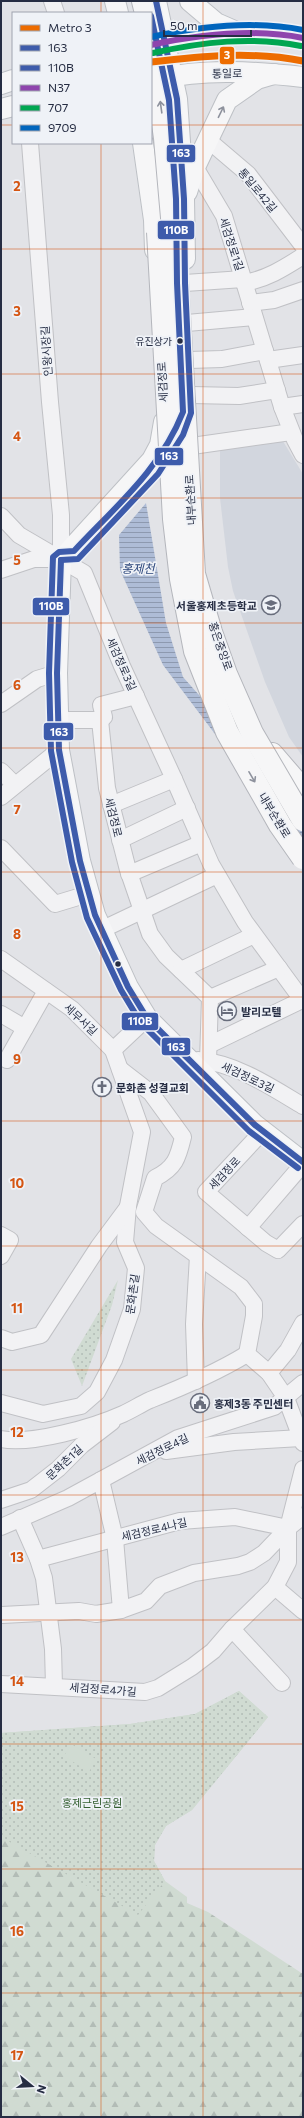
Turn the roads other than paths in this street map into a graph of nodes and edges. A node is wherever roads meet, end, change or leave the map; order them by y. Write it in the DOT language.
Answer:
graph roads {
  1 [pos="52,1"];
  2 [pos="143,1"];
  3 [pos="156,1"];
  4 [pos="190,1"];
  5 [pos="56,12"];
  6 [pos="146,12"];
  7 [pos="239,33"];
  8 [pos="303,38"];
  9 [pos="156,41"];
  10 [pos="274,74"];
  11 [pos="172,76"];
  12 [pos="303,77"];
  13 [pos="12,80"];
  14 [pos="152,81"];
  15 [pos="1,84"];
  16 [pos="12,106"];
  17 [pos="1,108"];
  18 [pos="208,140"];
  19 [pos="30,144"];
  20 [pos="143,144"];
  21 [pos="152,144"];
  22 [pos="195,167"];
  23 [pos="184,199"];
  24 [pos="301,240"];
  25 [pos="303,256"];
  26 [pos="244,281"];
  27 [pos="185,283"];
  28 [pos="303,290"];
  29 [pos="252,310"];
  30 [pos="187,323"];
  31 [pos="266,355"];
  32 [pos="303,355"];
  33 [pos="189,360"];
  34 [pos="277,390"];
  35 [pos="191,404"];
  36 [pos="303,404"];
  37 [pos="282,407"];
  38 [pos="291,432"];
  39 [pos="192,446"];
  40 [pos="301,449"];
  41 [pos="172,456"];
  42 [pos="155,468"];
  43 [pos="1,516"];
  44 [pos="61,560"];
  45 [pos="1,570"];
  46 [pos="57,673"];
  47 [pos="136,696"];
  48 [pos="1,704"];
  49 [pos="58,720"];
  50 [pos="100,720"];
  51 [pos="59,750"];
  52 [pos="272,754"];
  53 [pos="1,771"];
  54 [pos="174,778"];
  55 [pos="15,785"];
  56 [pos="303,786"];
  57 [pos="303,790"];
  58 [pos="1,797"];
  59 [pos="111,805"];
  60 [pos="187,808"];
  61 [pos="303,810"];
  62 [pos="303,820"];
  63 [pos="120,840"];
  64 [pos="202,843"];
  65 [pos="1,848"];
  66 [pos="303,858"];
  67 [pos="129,874"];
  68 [pos="217,875"];
  69 [pos="88,894"];
  70 [pos="141,911"];
  71 [pos="101,930"];
  72 [pos="254,935"];
  73 [pos="1,959"];
  74 [pos="279,968"];
  75 [pos="181,970"];
  76 [pos="46,991"];
  77 [pos="210,998"];
  78 [pos="303,1001"];
  79 [pos="1,1014"];
  80 [pos="146,1018"];
  81 [pos="26,1028"];
  82 [pos="113,1050"];
  83 [pos="209,1053"];
  84 [pos="188,1059"];
  85 [pos="7,1060"];
  86 [pos="120,1069"];
  87 [pos="303,1106"];
  88 [pos="263,1131"];
  89 [pos="303,1163"];
  90 [pos="128,1206"];
  91 [pos="303,1224"];
  92 [pos="248,1228"];
  93 [pos="1,1234"];
  94 [pos="1,1256"];
  95 [pos="198,1256"];
  96 [pos="303,1323"];
  97 [pos="1,1338"];
  98 [pos="246,1354"];
  99 [pos="269,1373"];
  100 [pos="196,1381"];
  101 [pos="303,1384"];
  102 [pos="286,1398"];
  103 [pos="1,1403"];
  104 [pos="123,1414"];
  105 [pos="1,1439"];
  106 [pos="302,1440"];
  107 [pos="148,1455"];
  108 [pos="303,1469"];
  109 [pos="100,1480"];
  110 [pos="1,1500"];
  111 [pos="303,1516"];
  112 [pos="20,1518"];
  113 [pos="1,1527"];
  114 [pos="288,1528"];
  115 [pos="115,1539"];
  116 [pos="38,1559"];
  117 [pos="275,1587"];
  118 [pos="122,1610"];
  119 [pos="303,1611"];
  120 [pos="48,1612"];
  121 [pos="2,1615"];
  122 [pos="232,1629"];
  123 [pos="282,1683"];
  124 [pos="1,1684"];
  125 [pos="54,1686"];
  1 -- 5 [label="street"];
  2 -- 6 [label="highway"];
  3 -- 9 [label="main road, 세검정로"];
  4 -- 7 [label="main road"];
  7 -- 8 [label="main road"];
  7 -- 9 [label="main road"];
  9 -- 11 [label="main road, 세검정로"];
  62 -- 9 [label="highway, 내부순환로, one-way, bridge"];
  10 -- 11 [label="main road, 통일로"];
  10 -- 12 [label="main road, 통일로"];
  18 -- 10 [label="main road, one-way"];
  11 -- 14 [label="main road, 통일로"];
  11 -- 23 [label="main road, 세검정로"];
  13 -- 15 [label="main road"];
  16 -- 17 [label="main road"];
  18 -- 22 [label="main road"];
  18 -- 24 [label="street, 통일로42길"];
  19 -- 44 [label="street, 인왕시장길"];
  20 -- 42 [label="main road, 세검정로"];
  21 -- 66 [label="highway, 내부순환로, one-way, bridge"];
  22 -- 23 [label="main road"];
  22 -- 26 [label="street, 세검정로1길"];
  23 -- 27 [label="main road, 세검정로"];
  25 -- 26 [label="street, 세검정로1길"];
  26 -- 27 [label="street, 세검정로1길"];
  26 -- 29 [label="street, 세검정로1길"];
  27 -- 30 [label="main road, 세검정로"];
  28 -- 29 [label="street"];
  29 -- 30 [label="street"];
  29 -- 31 [label="street, 세검정로1길"];
  30 -- 33 [label="main road, 세검정로"];
  31 -- 32 [label="street"];
  31 -- 33 [label="street"];
  31 -- 34 [label="street, 세검정로1길"];
  33 -- 35 [label="main road, 세검정로"];
  34 -- 35 [label="street"];
  34 -- 37 [label="street, 세검정로1길"];
  35 -- 39 [label="street, 홍은중앙로"];
  35 -- 41 [label="main road, 세검정로"];
  36 -- 37 [label="street"];
  37 -- 38 [label="street, 세검정로1길"];
  38 -- 39 [label="street"];
  38 -- 40 [label="street, 세검정로1길"];
  39 -- 52 [label="street, 홍은중앙로"];
  41 -- 42 [label="main road, 세검정로"];
  41 -- 61 [label="street, 홍은중앙로"];
  42 -- 44 [label="main road, 세검정로"];
  43 -- 44 [label="street, 세검정로3길"];
  44 -- 45 [label="street"];
  44 -- 46 [label="main road"];
  44 -- 47 [label="street, 세검정로3길"];
  46 -- 48 [label="street"];
  46 -- 49 [label="main road"];
  47 -- 50 [label="street, 세검정로"];
  47 -- 54 [label="street, 세검정로3길"];
  49 -- 50 [label="street"];
  49 -- 51 [label="main road"];
  50 -- 59 [label="street, 세검정로"];
  51 -- 55 [label="street"];
  51 -- 69 [label="main road"];
  52 -- 56 [label="street, 홍은중앙로"];
  52 -- 57 [label="highway"];
  53 -- 55 [label="street"];
  54 -- 59 [label="street"];
  54 -- 60 [label="street, 세검정로3길"];
  55 -- 58 [label="street"];
  59 -- 63 [label="street, 세검정로"];
  60 -- 63 [label="street"];
  60 -- 64 [label="street, 세검정로3길"];
  63 -- 67 [label="street, 세검정로"];
  64 -- 67 [label="street"];
  64 -- 68 [label="street, 세검정로3길"];
  65 -- 69 [label="street"];
  67 -- 70 [label="street, 세검정로"];
  68 -- 70 [label="street"];
  68 -- 72 [label="street, 세검정로3길"];
  69 -- 71 [label="main road"];
  70 -- 71 [label="street"];
  70 -- 75 [label="street, 세검정로"];
  71 -- 80 [label="main road"];
  72 -- 74 [label="street, 세검정로3길"];
  72 -- 75 [label="street"];
  73 -- 76 [label="street, 세무서길"];
  74 -- 77 [label="street"];
  74 -- 78 [label="street, 세검정로3길"];
  75 -- 77 [label="street, 세검정로"];
  76 -- 81 [label="street"];
  76 -- 82 [label="street, 세무서길"];
  77 -- 83 [label="street"];
  78 -- 83 [label="street, 세검정로3길"];
  79 -- 81 [label="street"];
  80 -- 82 [label="street"];
  80 -- 84 [label="main road"];
  81 -- 85 [label="street"];
  82 -- 86 [label="street, 문화촌길"];
  83 -- 84 [label="street, 세검정로3길"];
  83 -- 87 [label="street, 세검정로3길"];
  84 -- 88 [label="main road"];
  86 -- 90 [label="street, 문화촌길"];
  86 -- 95 [label="street"];
  88 -- 89 [label="main road"];
  88 -- 92 [label="street, 세검정로"];
  89 -- 92 [label="street"];
  90 -- 97 [label="street"];
  90 -- 103 [label="street, 문화촌길"];
  91 -- 92 [label="street, 세검정로"];
  93 -- 94 [label="street"];
  95 -- 98 [label="street"];
  95 -- 100 [label="street"];
  96 -- 99 [label="street"];
  98 -- 99 [label="street"];
  98 -- 100 [label="street"];
  99 -- 102 [label="street"];
  100 -- 104 [label="street"];
  101 -- 102 [label="street, 세검정로4길"];
  102 -- 106 [label="street"];
  102 -- 107 [label="street, 세검정로4길"];
  104 -- 105 [label="street"];
  104 -- 110 [label="street, 문화촌1길"];
  106 -- 107 [label="street"];
  107 -- 109 [label="street, 세검정로4길"];
  108 -- 114 [label="street, 세검정로4가길"];
  109 -- 112 [label="street, 세검정로4길"];
  109 -- 115 [label="street, 세검정로4나길"];
  111 -- 114 [label="street"];
  112 -- 113 [label="street, 세검정로4길"];
  112 -- 116 [label="street"];
  114 -- 115 [label="street, 세검정로4나길"];
  114 -- 117 [label="street, 세검정로4가길"];
  114 -- 118 [label="street"];
  115 -- 116 [label="street, 세검정로4나길"];
  115 -- 118 [label="street"];
  116 -- 120 [label="street"];
  117 -- 119 [label="street"];
  117 -- 122 [label="street, 세검정로4가길"];
  118 -- 120 [label="street"];
  120 -- 121 [label="street"];
  120 -- 125 [label="street"];
  122 -- 123 [label="street"];
  122 -- 125 [label="street, 세검정로4가길"];
  124 -- 125 [label="street, 세검정로4가길"];
}
